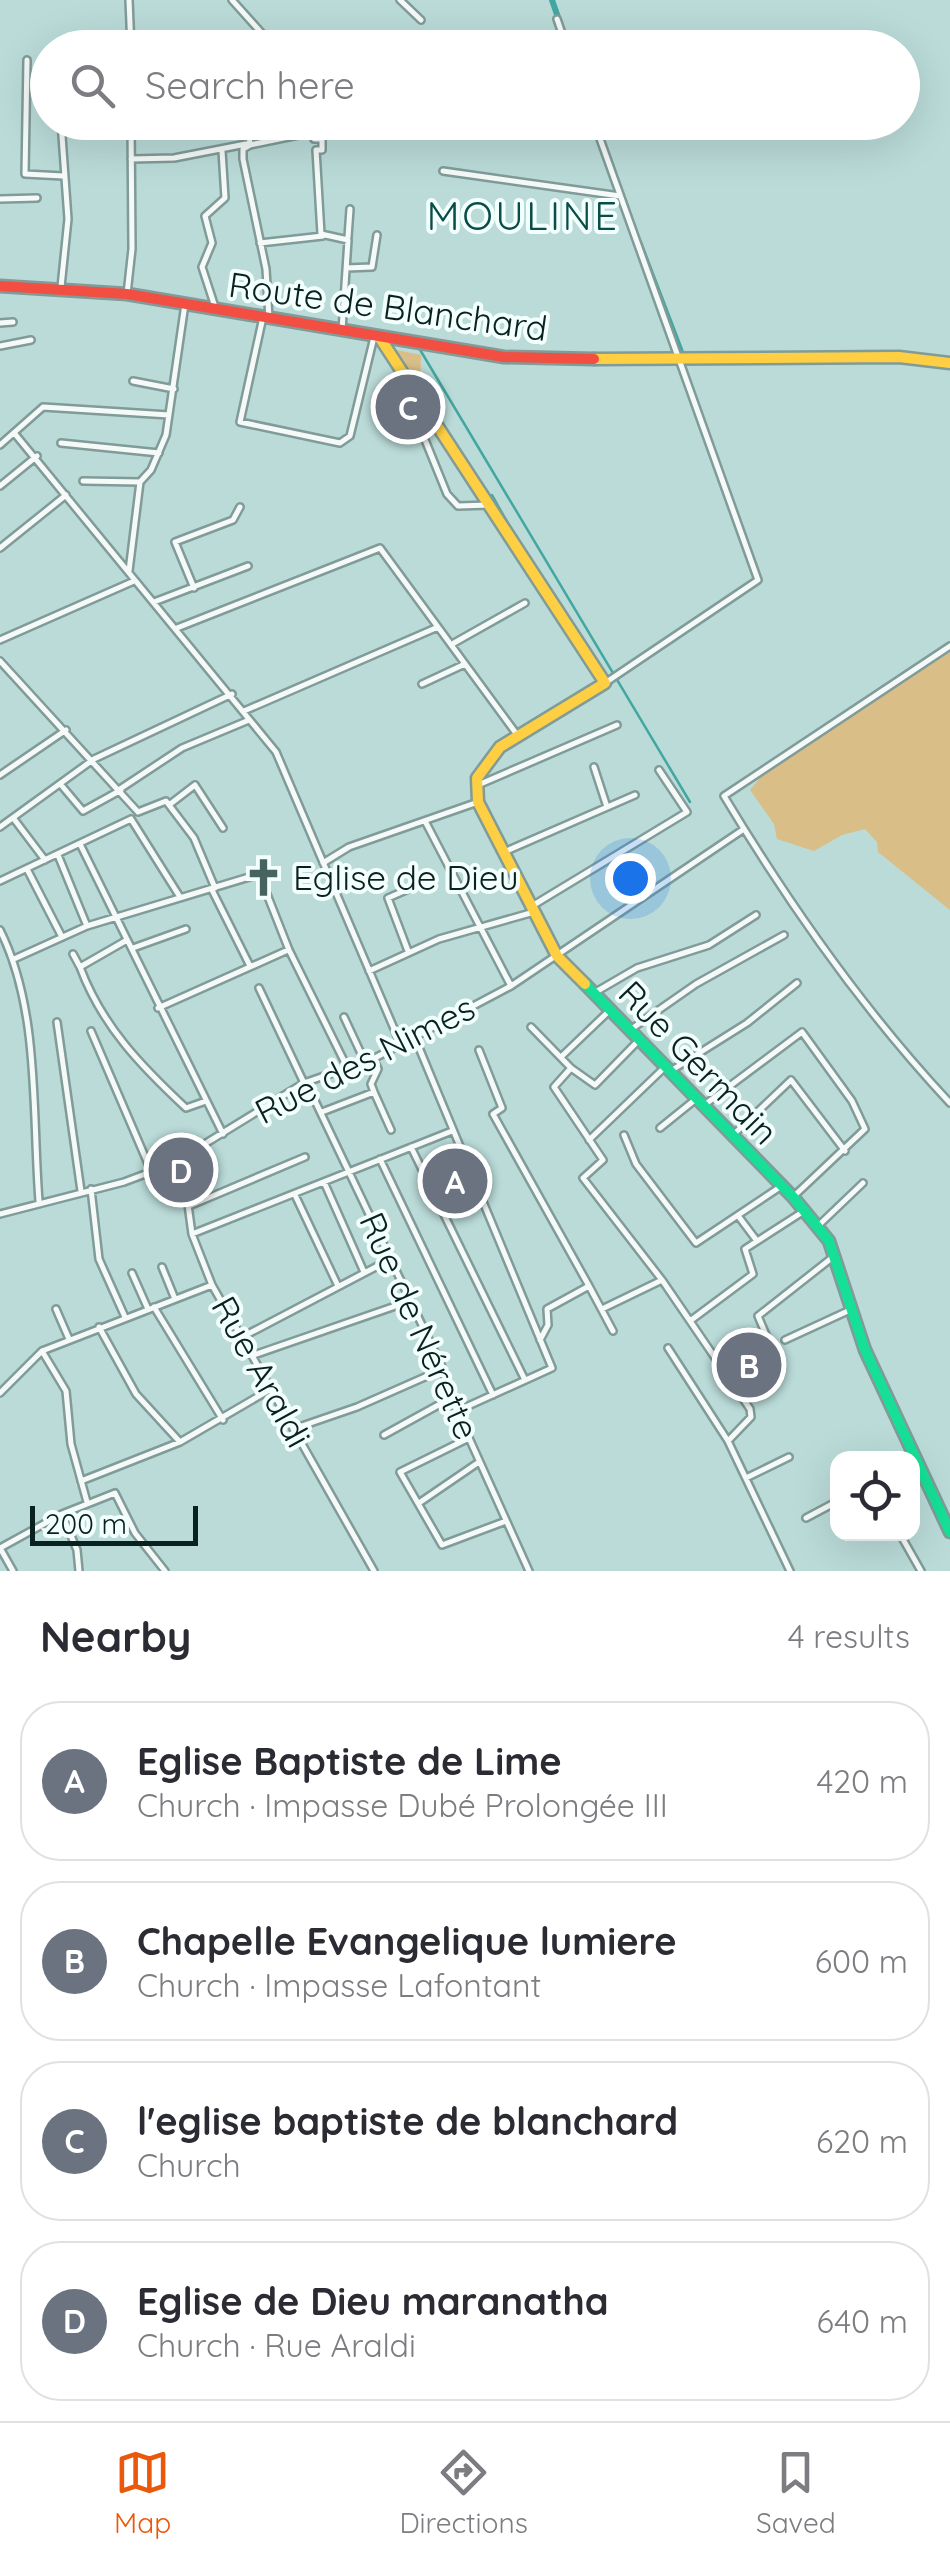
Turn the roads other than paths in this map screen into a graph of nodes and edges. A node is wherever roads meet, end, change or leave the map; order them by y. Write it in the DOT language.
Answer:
graph roads {
  1 [pos="129,0"];
  2 [pos="232,0"];
  3 [pos="400,0"];
  4 [pos="557,19"];
  5 [pos="421,20"];
  6 [pos="130,30"];
  7 [pos="259,30"];
  8 [pos="561,30"];
  9 [pos="27,60"];
  10 [pos="63,140"];
  11 [pos="132,140"];
  12 [pos="250,140"];
  13 [pos="271,140"];
  14 [pos="322,140"];
  15 [pos="600,140"];
  16 [pos="250,144"];
  17 [pos="222,151"];
  18 [pos="131,159"];
  19 [pos="443,170"];
  20 [pos="64,176"];
  21 [pos="620,196"];
  22 [pos="37,198"];
  23 [pos="0,199"];
  24 [pos="350,209"];
  25 [pos="377,235"];
  26 [pos="323,236"];
  27 [pos="348,240"];
  28 [pos="260,243"];
  29 [pos="346,268"];
  30 [pos="0,286"];
  31 [pos="60,287"];
  32 [pos="127,294"];
  33 [pos="186,304"];
  34 [pos="216,311"];
  35 [pos="266,317"];
  36 [pos="0,322"];
  37 [pos="13,322"];
  38 [pos="342,330"];
  39 [pos="377,338"];
  40 [pos="32,340"];
  41 [pos="0,346"];
  42 [pos="681,361"];
  43 [pos="950,363"];
  44 [pos="133,381"];
  45 [pos="174,390"];
  46 [pos="169,415"];
  47 [pos="432,418"];
  48 [pos="15,434"];
  49 [pos="61,443"];
  50 [pos="0,445"];
  51 [pos="160,453"];
  52 [pos="37,456"];
  53 [pos="83,482"];
  54 [pos="140,482"];
  55 [pos="0,486"];
  56 [pos="66,495"];
  57 [pos="490,505"];
  58 [pos="240,506"];
  59 [pos="0,535"];
  60 [pos="2,546"];
  61 [pos="248,566"];
  62 [pos="128,572"];
  63 [pos="134,580"];
  64 [pos="194,588"];
  65 [pos="154,602"];
  66 [pos="525,603"];
  67 [pos="438,627"];
  68 [pos="176,629"];
  69 [pos="0,640"];
  70 [pos="454,643"];
  71 [pos="950,646"];
  72 [pos="0,661"];
  73 [pos="465,664"];
  74 [pos="607,682"];
  75 [pos="422,684"];
  76 [pos="232,694"];
  77 [pos="244,711"];
  78 [pos="250,720"];
  79 [pos="617,726"];
  80 [pos="66,730"];
  81 [pos="518,736"];
  82 [pos="94,760"];
  83 [pos="594,766"];
  84 [pos="659,770"];
  85 [pos="0,775"];
  86 [pos="62,786"];
  87 [pos="475,786"];
  88 [pos="120,790"];
  89 [pos="634,795"];
  90 [pos="478,802"];
  91 [pos="169,805"];
  92 [pos="607,807"];
  93 [pos="138,812"];
  94 [pos="14,819"];
  95 [pos="131,819"];
  96 [pos="425,821"];
  97 [pos="0,827"];
  98 [pos="223,828"];
  99 [pos="741,831"];
  100 [pos="80,844"];
  101 [pos="504,852"];
  102 [pos="58,854"];
  103 [pos="45,861"];
  104 [pos="323,863"];
  105 [pos="28,871"];
  106 [pos="429,880"];
  107 [pos="0,882"];
  108 [pos="214,890"];
  109 [pos="180,897"];
  110 [pos="533,909"];
  111 [pos="756,915"];
  112 [pos="120,918"];
  113 [pos="88,926"];
  114 [pos="0,930"];
  115 [pos="186,930"];
  116 [pos="478,930"];
  117 [pos="784,936"];
  118 [pos="62,937"];
  119 [pos="127,940"];
  120 [pos="133,948"];
  121 [pos="289,950"];
  122 [pos="408,950"];
  123 [pos="73,954"];
  124 [pos="557,956"];
  125 [pos="14,958"];
  126 [pos="250,966"];
  127 [pos="80,968"];
  128 [pos="368,970"];
  129 [pos="797,983"];
  130 [pos="511,986"];
  131 [pos="259,988"];
  132 [pos="592,994"];
  133 [pos="158,1008"];
  134 [pos="609,1010"];
  135 [pos="344,1017"];
  136 [pos="57,1022"];
  137 [pos="531,1027"];
  138 [pos="630,1030"];
  139 [pos="91,1031"];
  140 [pos="415,1038"];
  141 [pos="639,1040"];
  142 [pos="401,1045"];
  143 [pos="479,1050"];
  144 [pos="561,1057"];
  145 [pos="373,1059"];
  146 [pos="364,1062"];
  147 [pos="347,1067"];
  148 [pos="571,1068"];
  149 [pos="667,1070"];
  150 [pos="305,1082"];
  151 [pos="374,1092"];
  152 [pos="206,1100"];
  153 [pos="700,1102"];
  154 [pos="950,1103"];
  155 [pos="322,1112"];
  156 [pos="660,1128"];
  157 [pos="391,1130"];
  158 [pos="452,1131"];
  159 [pos="223,1134"];
  160 [pos="624,1135"];
  161 [pos="732,1136"];
  162 [pos="590,1140"];
  163 [pos="410,1147"];
  164 [pos="845,1151"];
  165 [pos="305,1156"];
  166 [pos="380,1159"];
  167 [pos="172,1164"];
  168 [pos="351,1170"];
  169 [pos="152,1173"];
  170 [pos="324,1182"];
  171 [pos="863,1184"];
  172 [pos="780,1188"];
  173 [pos="91,1189"];
  174 [pos="81,1191"];
  175 [pos="295,1195"];
  176 [pos="793,1197"];
  177 [pos="39,1201"];
  178 [pos="189,1206"];
  179 [pos="804,1211"];
  180 [pos="0,1214"];
  181 [pos="738,1216"];
  182 [pos="818,1226"];
  183 [pos="192,1234"];
  184 [pos="757,1241"];
  185 [pos="834,1257"];
  186 [pos="392,1258"];
  187 [pos="162,1266"];
  188 [pos="364,1272"];
  189 [pos="132,1273"];
  190 [pos="662,1280"];
  191 [pos="212,1285"];
  192 [pos="338,1286"];
  193 [pos="589,1286"];
  194 [pos="175,1299"];
  195 [pos="408,1301"];
  196 [pos="151,1308"];
  197 [pos="56,1309"];
  198 [pos="547,1309"];
  199 [pos="602,1309"];
  200 [pos="850,1310"];
  201 [pos="125,1317"];
  202 [pos="532,1322"];
  203 [pos="690,1322"];
  204 [pos="98,1327"];
  205 [pos="613,1330"];
  206 [pos="69,1339"];
  207 [pos="245,1340"];
  208 [pos="540,1340"];
  209 [pos="785,1340"];
  210 [pos="668,1348"];
  211 [pos="42,1351"];
  212 [pos="254,1355"];
  213 [pos="766,1358"];
  214 [pos="443,1369"];
  215 [pos="525,1380"];
  216 [pos="272,1388"];
  217 [pos="0,1394"];
  218 [pos="493,1395"];
  219 [pos="451,1398"];
  220 [pos="457,1411"];
  221 [pos="223,1420"];
  222 [pos="294,1429"];
  223 [pos="384,1436"];
  224 [pos="469,1438"];
  225 [pos="728,1441"];
  226 [pos="180,1442"];
  227 [pos="910,1451"];
  228 [pos="790,1456"];
  229 [pos="478,1462"];
  230 [pos="920,1474"];
  231 [pos="746,1478"];
  232 [pos="81,1482"];
  233 [pos="87,1502"];
  234 [pos="418,1503"];
  235 [pos="830,1505"];
  236 [pos="62,1514"];
  237 [pos="806,1518"];
  238 [pos="506,1520"];
  239 [pos="950,1532"];
  240 [pos="904,1541"];
  241 [pos="0,1548"];
  242 [pos="13,1571"];
  243 [pos="79,1571"];
  244 [pos="165,1571"];
  245 [pos="374,1571"];
  246 [pos="529,1571"];
  247 [pos="790,1571"];
  248 [pos="921,1571"];
  1 -- 6 [label="street"];
  2 -- 7 [label="street"];
  3 -- 5 [label="street"];
  4 -- 8 [label="street"];
  9 -- 20 [label="street"];
  10 -- 20 [label="street"];
  11 -- 18 [label="street"];
  12 -- 16 [label="street"];
  13 -- 16 [label="street"];
  14 -- 26 [label="street"];
  15 -- 21 [label="street"];
  16 -- 17 [label="street"];
  16 -- 28 [label="street"];
  17 -- 18 [label="street"];
  17 -- 34 [label="street"];
  18 -- 32 [label="street"];
  19 -- 21 [label="street"];
  20 -- 31 [label="street"];
  21 -- 42 [label="street"];
  22 -- 23 [label="street"];
  24 -- 27 [label="street"];
  25 -- 29 [label="street"];
  26 -- 27 [label="street"];
  26 -- 28 [label="street"];
  27 -- 29 [label="street"];
  28 -- 35 [label="street"];
  29 -- 38 [label="street"];
  30 -- 31 [label="street, Route de Blanchard"];
  31 -- 32 [label="street, Route de Blanchard"];
  32 -- 33 [label="street, Route de Blanchard"];
  33 -- 34 [label="street, Route de Blanchard"];
  33 -- 45 [label="street"];
  34 -- 35 [label="street, Route de Blanchard"];
  35 -- 38 [label="street, Route de Blanchard"];
  35 -- 39 [label="street"];
  36 -- 37 [label="street"];
  38 -- 39 [label="street, Route de Blanchard"];
  39 -- 42 [label="street, Route de Blanchard"];
  39 -- 47 [label="street"];
  40 -- 41 [label="street"];
  42 -- 43 [label="street, Route de Blanchard"];
  42 -- 74 [label="street"];
  44 -- 45 [label="street"];
  45 -- 46 [label="street"];
  46 -- 48 [label="street"];
  46 -- 51 [label="street"];
  47 -- 57 [label="street"];
  47 -- 57 [label="street"];
  48 -- 50 [label="street"];
  48 -- 52 [label="street"];
  49 -- 51 [label="street"];
  51 -- 54 [label="street"];
  52 -- 55 [label="street"];
  52 -- 56 [label="street"];
  53 -- 54 [label="street"];
  54 -- 62 [label="street"];
  56 -- 60 [label="street"];
  56 -- 62 [label="street"];
  57 -- 74 [label="street"];
  58 -- 64 [label="street"];
  59 -- 60 [label="street"];
  61 -- 64 [label="street"];
  62 -- 63 [label="street"];
  63 -- 65 [label="street"];
  63 -- 69 [label="street"];
  64 -- 65 [label="street"];
  65 -- 68 [label="street"];
  66 -- 70 [label="street"];
  67 -- 68 [label="street"];
  67 -- 70 [label="street"];
  67 -- 77 [label="street"];
  68 -- 76 [label="street"];
  70 -- 73 [label="street"];
  71 -- 99 [label="street"];
  72 -- 80 [label="street"];
  73 -- 75 [label="street"];
  73 -- 81 [label="street"];
  74 -- 81 [label="street"];
  76 -- 77 [label="street"];
  76 -- 82 [label="street"];
  77 -- 78 [label="street"];
  78 -- 88 [label="street"];
  78 -- 104 [label="street"];
  79 -- 87 [label="street"];
  80 -- 82 [label="street"];
  80 -- 85 [label="street"];
  81 -- 87 [label="street"];
  82 -- 86 [label="street"];
  82 -- 88 [label="street"];
  83 -- 92 [label="street"];
  84 -- 110 [label="street"];
  86 -- 88 [label="street"];
  86 -- 94 [label="street"];
  87 -- 90 [label="street, Rue Germain"];
  88 -- 93 [label="street"];
  89 -- 92 [label="street"];
  90 -- 96 [label="street"];
  90 -- 101 [label="street, Rue Germain"];
  91 -- 93 [label="street"];
  91 -- 98 [label="street"];
  91 -- 108 [label="street"];
  92 -- 101 [label="street"];
  93 -- 95 [label="street"];
  94 -- 97 [label="street"];
  94 -- 103 [label="street"];
  95 -- 100 [label="street"];
  95 -- 109 [label="street"];
  96 -- 104 [label="street"];
  96 -- 116 [label="street"];
  99 -- 124 [label="street, Rue des Nimes"];
  99 -- 154 [label="street"];
  100 -- 102 [label="street"];
  100 -- 112 [label="street"];
  101 -- 110 [label="street, Rue Germain"];
  102 -- 103 [label="street"];
  102 -- 113 [label="street"];
  103 -- 105 [label="street"];
  104 -- 128 [label="street"];
  105 -- 107 [label="street"];
  105 -- 118 [label="street"];
  106 -- 122 [label="street"];
  108 -- 109 [label="street"];
  108 -- 121 [label="street"];
  108 -- 126 [label="street"];
  109 -- 112 [label="street"];
  110 -- 116 [label="street"];
  110 -- 124 [label="street, Rue Germain"];
  111 -- 132 [label="street"];
  112 -- 113 [label="street"];
  112 -- 119 [label="street"];
  113 -- 118 [label="street"];
  114 -- 125 [label="street"];
  115 -- 120 [label="street"];
  116 -- 122 [label="street"];
  116 -- 130 [label="street"];
  117 -- 138 [label="street"];
  118 -- 125 [label="street"];
  119 -- 120 [label="street"];
  119 -- 127 [label="street"];
  120 -- 133 [label="street"];
  121 -- 126 [label="street"];
  121 -- 147 [label="street"];
  122 -- 128 [label="street"];
  123 -- 127 [label="street"];
  124 -- 130 [label="street, Rue des Nimes"];
  124 -- 132 [label="street, Rue Germain"];
  125 -- 177 [label="street"];
  126 -- 133 [label="street"];
  127 -- 152 [label="street"];
  128 -- 142 [label="street"];
  129 -- 149 [label="street"];
  130 -- 140 [label="street, Rue des Nimes"];
  131 -- 150 [label="street, Rue de Nérette"];
  132 -- 134 [label="street, Rue Germain"];
  133 -- 152 [label="street"];
  134 -- 138 [label="street, Rue Germain"];
  134 -- 144 [label="street"];
  135 -- 146 [label="street"];
  136 -- 174 [label="street"];
  137 -- 144 [label="street"];
  138 -- 141 [label="street, Rue Germain"];
  139 -- 169 [label="street"];
  140 -- 142 [label="street, Rue des Nimes"];
  140 -- 158 [label="street"];
  141 -- 148 [label="street"];
  141 -- 149 [label="street, Rue Germain"];
  142 -- 145 [label="street, Rue des Nimes"];
  143 -- 193 [label="street"];
  144 -- 148 [label="street"];
  145 -- 146 [label="street, Rue des Nimes"];
  145 -- 151 [label="street"];
  146 -- 147 [label="street, Rue des Nimes"];
  147 -- 150 [label="street, Rue des Nimes"];
  148 -- 162 [label="street"];
  149 -- 153 [label="street, Rue Germain"];
  149 -- 162 [label="street"];
  150 -- 155 [label="street, Rue de Nérette"];
  150 -- 159 [label="street, Rue des Nimes"];
  151 -- 155 [label="street"];
  151 -- 157 [label="street"];
  152 -- 159 [label="street"];
  153 -- 156 [label="street"];
  153 -- 161 [label="street, Rue Germain"];
  153 -- 164 [label="street"];
  155 -- 168 [label="street, Rue de Nérette"];
  158 -- 163 [label="street"];
  158 -- 202 [label="street"];
  159 -- 167 [label="street, Rue des Nimes"];
  160 -- 181 [label="street"];
  161 -- 164 [label="street"];
  161 -- 172 [label="street, Rue Germain"];
  162 -- 190 [label="street"];
  163 -- 166 [label="street"];
  163 -- 215 [label="street"];
  164 -- 176 [label="street"];
  165 -- 178 [label="street"];
  166 -- 168 [label="street"];
  166 -- 218 [label="street"];
  167 -- 169 [label="street, Rue des Nimes"];
  167 -- 178 [label="street, Rue Araldi"];
  168 -- 170 [label="street"];
  168 -- 186 [label="street, Rue de Nérette"];
  169 -- 173 [label="street, Rue des Nimes"];
  170 -- 175 [label="street"];
  170 -- 188 [label="street"];
  171 -- 182 [label="street"];
  172 -- 176 [label="street, Rue Germain"];
  172 -- 181 [label="street"];
  173 -- 174 [label="street, Rue des Nimes"];
  173 -- 201 [label="street"];
  174 -- 177 [label="street, Rue des Nimes"];
  175 -- 183 [label="street"];
  175 -- 192 [label="street"];
  176 -- 179 [label="street, Rue Germain"];
  177 -- 180 [label="street, Rue des Nimes"];
  178 -- 183 [label="street, Rue Araldi"];
  179 -- 182 [label="street, Rue Germain"];
  179 -- 184 [label="street"];
  181 -- 184 [label="street"];
  182 -- 185 [label="street, Rue Germain"];
  183 -- 191 [label="street, Rue Araldi"];
  184 -- 203 [label="street"];
  185 -- 200 [label="street, Rue Germain"];
  185 -- 213 [label="street"];
  186 -- 188 [label="street"];
  186 -- 195 [label="street, Rue de Nérette"];
  187 -- 194 [label="street"];
  188 -- 192 [label="street"];
  189 -- 196 [label="street"];
  190 -- 199 [label="street"];
  190 -- 203 [label="street"];
  191 -- 194 [label="street"];
  191 -- 207 [label="street, Rue Araldi"];
  192 -- 207 [label="street"];
  193 -- 198 [label="street"];
  193 -- 199 [label="street"];
  194 -- 196 [label="street"];
  195 -- 212 [label="street"];
  195 -- 214 [label="street, Rue de Nérette"];
  196 -- 201 [label="street"];
  196 -- 221 [label="street"];
  197 -- 206 [label="street"];
  198 -- 202 [label="street"];
  198 -- 208 [label="street"];
  199 -- 205 [label="street"];
  200 -- 209 [label="street"];
  200 -- 227 [label="street, Rue Germain"];
  201 -- 204 [label="street"];
  202 -- 208 [label="street"];
  203 -- 225 [label="street"];
  204 -- 206 [label="street"];
  204 -- 226 [label="street"];
  206 -- 211 [label="street"];
  207 -- 212 [label="street, Rue Araldi"];
  208 -- 215 [label="street"];
  210 -- 225 [label="street"];
  211 -- 217 [label="street"];
  211 -- 232 [label="street"];
  212 -- 216 [label="street, Rue Araldi"];
  214 -- 219 [label="street, Rue de Nérette"];
  214 -- 222 [label="street"];
  215 -- 218 [label="street"];
  216 -- 221 [label="street"];
  216 -- 222 [label="street, Rue Araldi"];
  218 -- 220 [label="street"];
  219 -- 220 [label="street, Rue de Nérette"];
  219 -- 223 [label="street"];
  220 -- 224 [label="street, Rue de Nérette"];
  221 -- 226 [label="street"];
  222 -- 245 [label="street, Rue Araldi"];
  224 -- 229 [label="street, Rue de Nérette"];
  224 -- 234 [label="street"];
  225 -- 231 [label="street"];
  226 -- 232 [label="street"];
  228 -- 231 [label="street"];
  229 -- 234 [label="street"];
  229 -- 238 [label="street, Rue de Nérette"];
  230 -- 239 [label="street, Rue Germain"];
  231 -- 247 [label="street"];
  232 -- 233 [label="street"];
  233 -- 236 [label="street"];
  233 -- 244 [label="street"];
  234 -- 238 [label="street"];
  235 -- 237 [label="street"];
  236 -- 241 [label="street"];
  236 -- 243 [label="street"];
  238 -- 246 [label="street, Rue de Nérette"];
  240 -- 248 [label="street"];
  241 -- 242 [label="street"];
}
